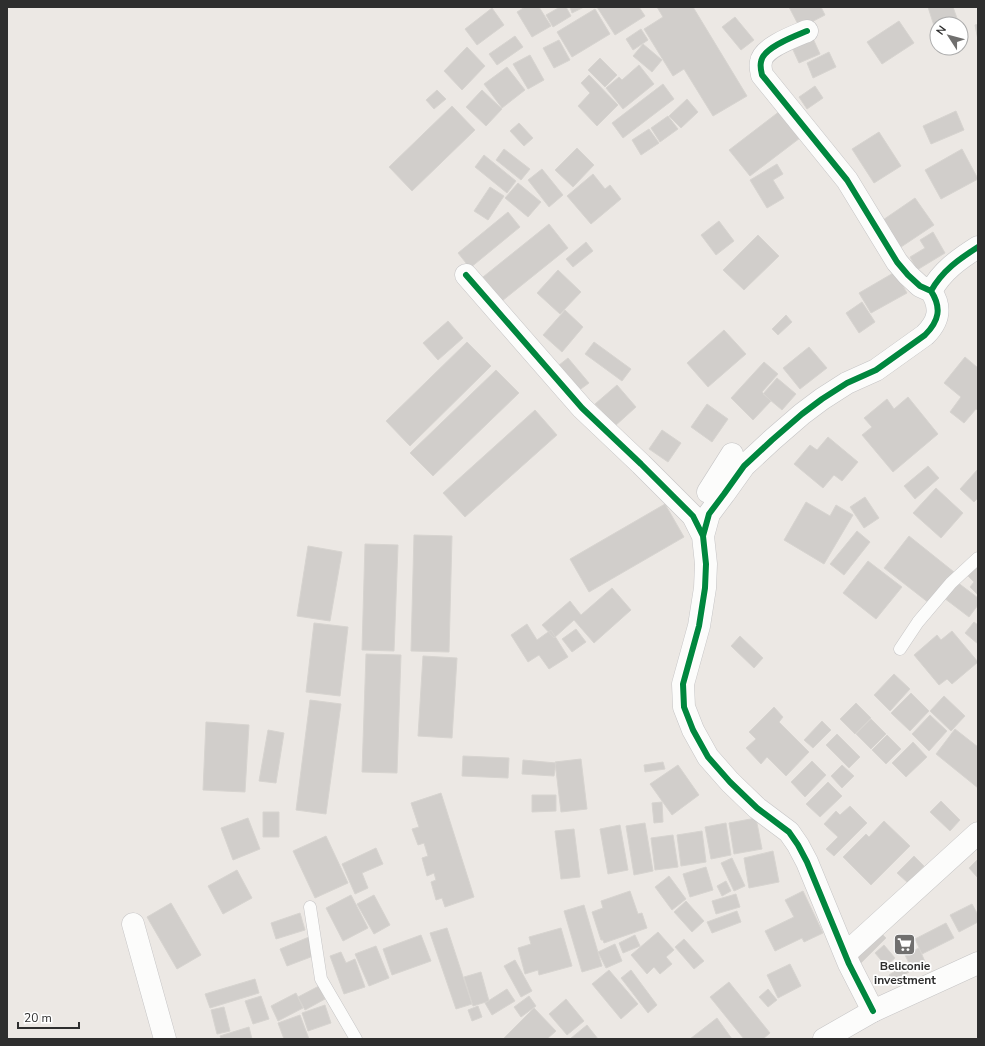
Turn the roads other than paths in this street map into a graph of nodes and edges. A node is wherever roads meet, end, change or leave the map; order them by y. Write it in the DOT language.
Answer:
graph roads {
  1 [pos="807,31"];
  2 [pos="978,247"];
  3 [pos="466,275"];
  4 [pos="931,291"];
  5 [pos="732,454"];
  6 [pos="693,516"];
  7 [pos="703,536"];
  8 [pos="978,558"];
  9 [pos="900,649"];
  10 [pos="978,833"];
  11 [pos="310,907"];
  12 [pos="133,924"];
  13 [pos="845,954"];
  14 [pos="978,963"];
  15 [pos="873,1011"];
  16 [pos="165,1039"];
  17 [pos="356,1039"];
  18 [pos="824,1039"];
  1 -- 4 [label="street"];
  2 -- 4 [label="street"];
  3 -- 6 [label="street"];
  4 -- 7 [label="street"];
  5 -- 6 [label="street"];
  6 -- 7 [label="street"];
  7 -- 13 [label="street"];
  8 -- 9 [label="lane"];
  10 -- 13 [label="street"];
  11 -- 17 [label="lane"];
  12 -- 16 [label="street"];
  13 -- 15 [label="street"];
  14 -- 15 [label="street"];
  15 -- 18 [label="street"];
}
